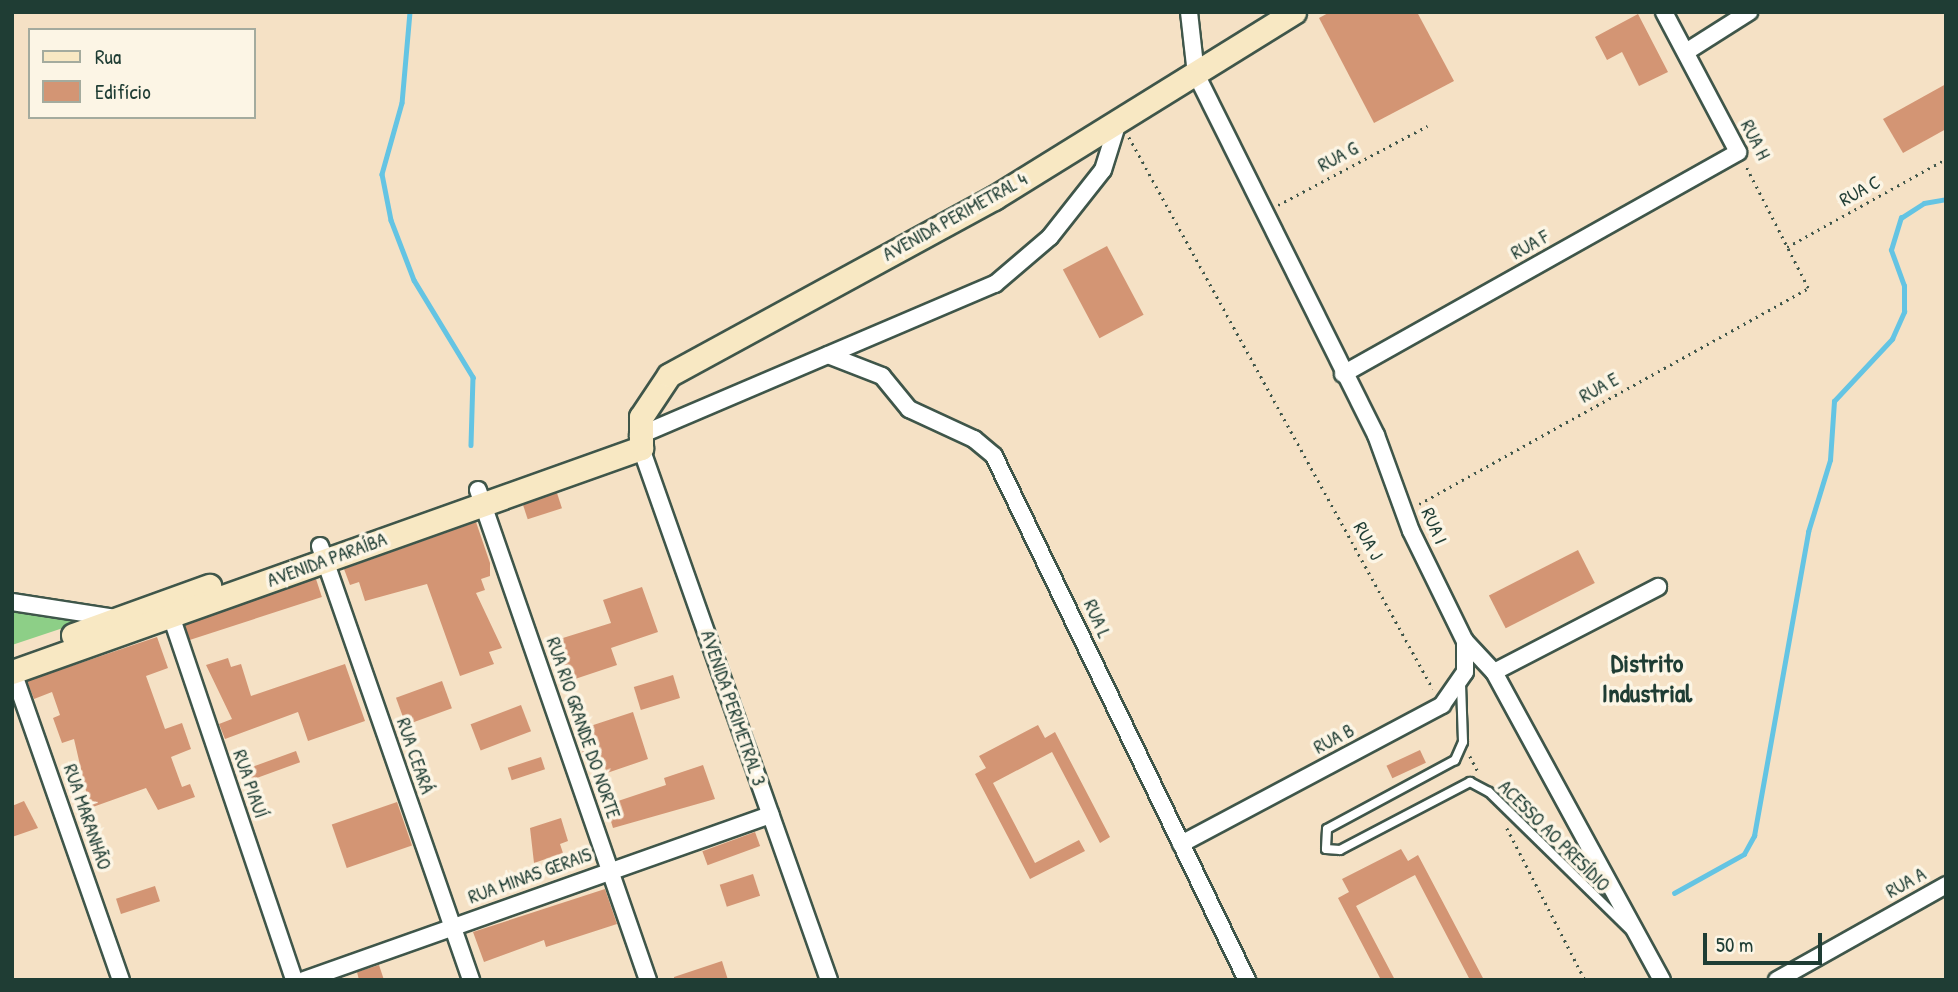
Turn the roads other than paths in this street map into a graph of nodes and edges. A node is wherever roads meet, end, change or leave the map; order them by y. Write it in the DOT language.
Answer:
graph roads {
  1 [pos="1189,12"];
  2 [pos="1664,12"];
  3 [pos="1749,12"];
  4 [pos="1282,16"];
  5 [pos="1686,52"];
  6 [pos="1196,74"];
  7 [pos="1119,119"];
  8 [pos="1738,152"];
  9 [pos="828,355"];
  10 [pos="1343,374"];
  11 [pos="640,442"];
  12 [pos="480,497"];
  13 [pos="323,553"];
  14 [pos="1658,587"];
  15 [pos="12,602"];
  16 [pos="168,609"];
  17 [pos="117,618"];
  18 [pos="1465,641"];
  19 [pos="12,657"];
  20 [pos="13,671"];
  21 [pos="1494,672"];
  22 [pos="1461,684"];
  23 [pos="771,815"];
  24 [pos="1181,844"];
  25 [pos="610,869"];
  26 [pos="1946,885"];
  27 [pos="452,926"];
  28 [pos="1637,936"];
  29 [pos="121,980"];
  30 [pos="295,980"];
  31 [pos="304,980"];
  32 [pos="471,980"];
  33 [pos="648,980"];
  34 [pos="829,980"];
  35 [pos="1247,980"];
  36 [pos="1662,980"];
  37 [pos="1777,980"];
  1 -- 6 [label="street, RUA I"];
  2 -- 5 [label="street, RUA H"];
  3 -- 5 [label="street"];
  4 -- 6 [label="street, AVENIDA PERIMETRAL 4"];
  5 -- 8 [label="street, RUA H"];
  6 -- 7 [label="street, AVENIDA PERIMETRAL 4"];
  6 -- 10 [label="street, RUA I"];
  7 -- 9 [label="street"];
  7 -- 11 [label="street, AVENIDA PERIMETRAL 4"];
  8 -- 10 [label="street, RUA F"];
  9 -- 11 [label="street"];
  9 -- 24 [label="street, RUA L"];
  10 -- 18 [label="street, RUA I"];
  11 -- 12 [label="street, AVENIDA PARAÍBA"];
  11 -- 23 [label="street, AVENIDA PERIMETRAL 3"];
  12 -- 13 [label="street, AVENIDA PARAÍBA"];
  12 -- 25 [label="street, RUA RIO GRANDE DO NORTE"];
  13 -- 16 [label="street, AVENIDA PARAÍBA"];
  13 -- 27 [label="street, RUA CEARÁ"];
  14 -- 21 [label="street"];
  15 -- 17 [label="street"];
  16 -- 17 [label="street, AVENIDA PARAÍBA"];
  16 -- 20 [label="street, AVENIDA PARAÍBA"];
  16 -- 30 [label="street, RUA PIAUÍ"];
  17 -- 19 [label="street, AVENIDA PARAÍBA"];
  18 -- 21 [label="street, RUA I"];
  18 -- 22 [label="street"];
  20 -- 29 [label="street, RUA MARANHÃO"];
  21 -- 28 [label="street, RUA I"];
  22 -- 24 [label="street, RUA B"];
  22 -- 28 [label="lane, ACESSO AO PRESÍDIO"];
  23 -- 25 [label="street, RUA MINAS GERAIS"];
  23 -- 34 [label="street, AVENIDA PERIMETRAL 3"];
  24 -- 35 [label="street, RUA L"];
  25 -- 27 [label="street, RUA MINAS GERAIS"];
  25 -- 33 [label="street, RUA RIO GRANDE DO NORTE"];
  26 -- 37 [label="street, RUA A"];
  27 -- 31 [label="street, RUA MINAS GERAIS"];
  27 -- 32 [label="street, RUA CEARÁ"];
  28 -- 36 [label="street, RUA I"];
}
